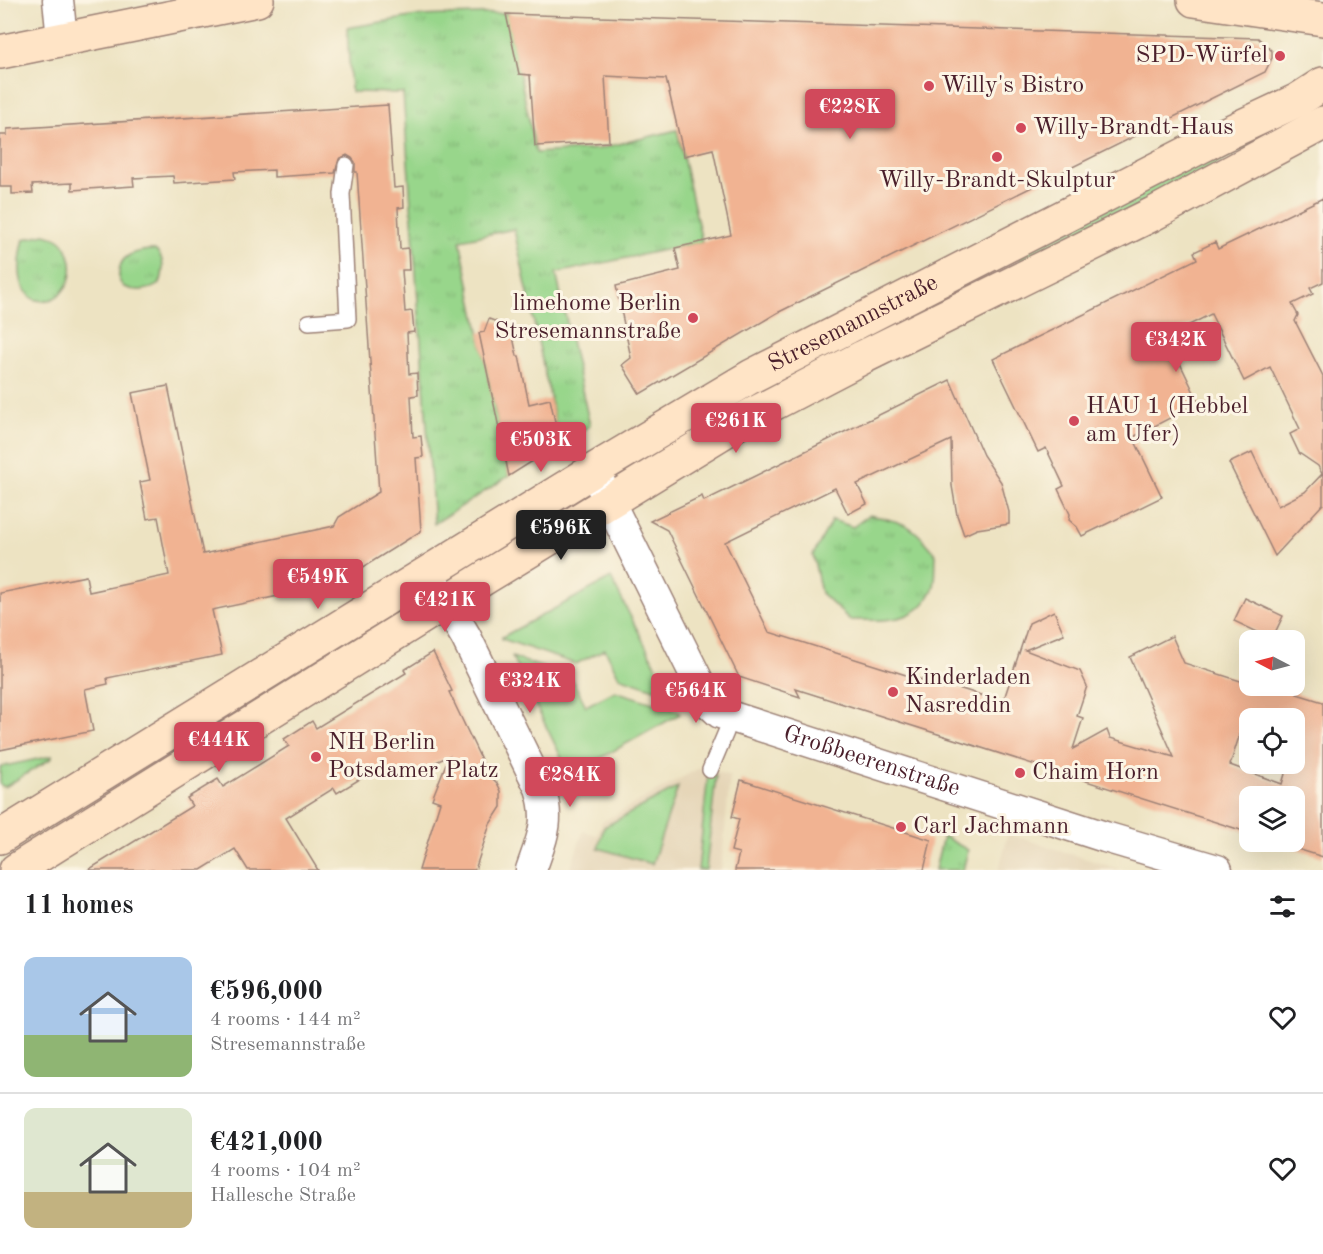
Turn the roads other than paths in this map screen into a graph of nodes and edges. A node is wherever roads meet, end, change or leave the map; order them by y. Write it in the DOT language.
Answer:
graph roads {
  1 [pos="58,0"];
  2 [pos="257,0"];
  3 [pos="1194,0"];
  4 [pos="1323,19"];
  5 [pos="62,39"];
  6 [pos="0,52"];
  7 [pos="1323,84"];
  8 [pos="1323,123"];
  9 [pos="1277,128"];
  10 [pos="345,165"];
  11 [pos="309,322"];
  12 [pos="594,470"];
  13 [pos="609,502"];
  14 [pos="428,573"];
  15 [pos="446,602"];
  16 [pos="726,732"];
  17 [pos="710,770"];
  18 [pos="0,837"];
  19 [pos="16,870"];
  20 [pos="531,870"];
  21 [pos="1217,870"];
  1 -- 5 [label="street"];
  2 -- 5 [label="main road"];
  3 -- 4 [label="main road"];
  5 -- 6 [label="main road"];
  7 -- 9 [label="main road, Stresemannstraße"];
  8 -- 9 [label="main road, Stresemannstraße"];
  9 -- 12 [label="main road, Stresemannstraße"];
  9 -- 13 [label="main road, Stresemannstraße"];
  10 -- 11 [label="lane"];
  12 -- 13 [label="street, Großbeerenstraße"];
  12 -- 14 [label="main road, Stresemannstraße"];
  13 -- 15 [label="main road, Stresemannstraße"];
  13 -- 21 [label="street, Großbeerenstraße"];
  14 -- 15 [label="street"];
  14 -- 18 [label="main road, Stresemannstraße"];
  15 -- 19 [label="main road, Stresemannstraße"];
  15 -- 20 [label="street"];
  16 -- 17 [label="lane"];
}
